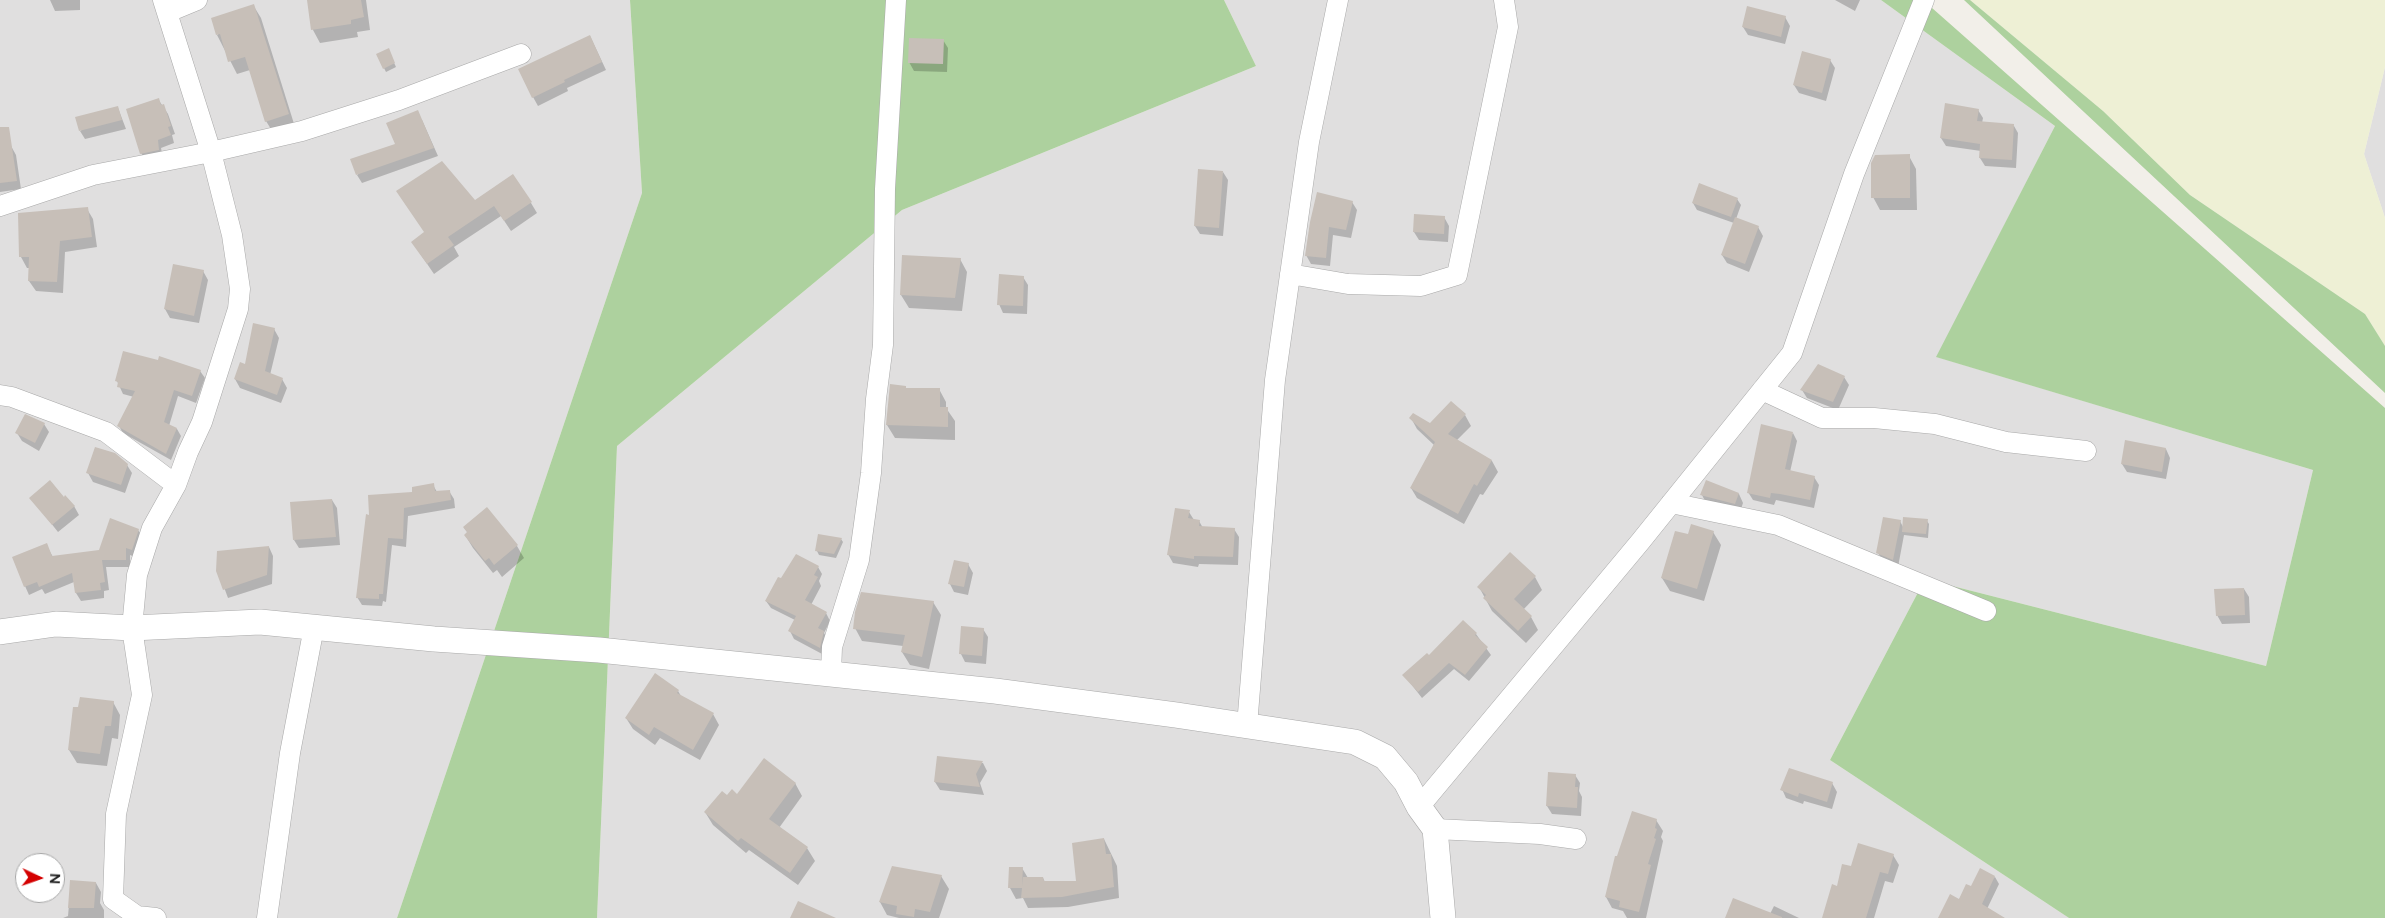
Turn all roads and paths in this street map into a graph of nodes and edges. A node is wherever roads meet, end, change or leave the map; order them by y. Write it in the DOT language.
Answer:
graph roads {
  1 [pos="198,0"];
  2 [pos="896,0"];
  3 [pos="1338,0"];
  4 [pos="1504,0"];
  5 [pos="1924,0"];
  6 [pos="166,6"];
  7 [pos="521,54"];
  8 [pos="211,152"];
  9 [pos="0,206"];
  10 [pos="1290,274"];
  11 [pos="1762,390"];
  12 [pos="0,395"];
  13 [pos="2086,451"];
  14 [pos="176,485"];
  15 [pos="1671,503"];
  16 [pos="1986,611"];
  17 [pos="314,627"];
  18 [pos="132,628"];
  19 [pos="0,632"];
  20 [pos="831,673"];
  21 [pos="1247,726"];
  22 [pos="1419,807"];
  23 [pos="1435,829"];
  24 [pos="1576,839"];
  25 [pos="156,918"];
  26 [pos="267,918"];
  27 [pos="1442,918"];
  1 -- 6 [label="street"];
  2 -- 20 [label="street"];
  3 -- 10 [label="street"];
  4 -- 10 [label="street"];
  5 -- 11 [label="street"];
  6 -- 8 [label="street"];
  7 -- 8 [label="street"];
  8 -- 9 [label="street"];
  8 -- 14 [label="street"];
  10 -- 21 [label="street"];
  11 -- 13 [label="street"];
  11 -- 15 [label="street"];
  12 -- 14 [label="street"];
  14 -- 18 [label="street"];
  15 -- 16 [label="street"];
  15 -- 22 [label="street"];
  17 -- 18 [label="street"];
  17 -- 20 [label="street"];
  17 -- 26 [label="street"];
  18 -- 19 [label="street"];
  18 -- 25 [label="street"];
  20 -- 21 [label="street"];
  21 -- 22 [label="street"];
  22 -- 23 [label="street"];
  23 -- 24 [label="street"];
  23 -- 27 [label="street"];
}
